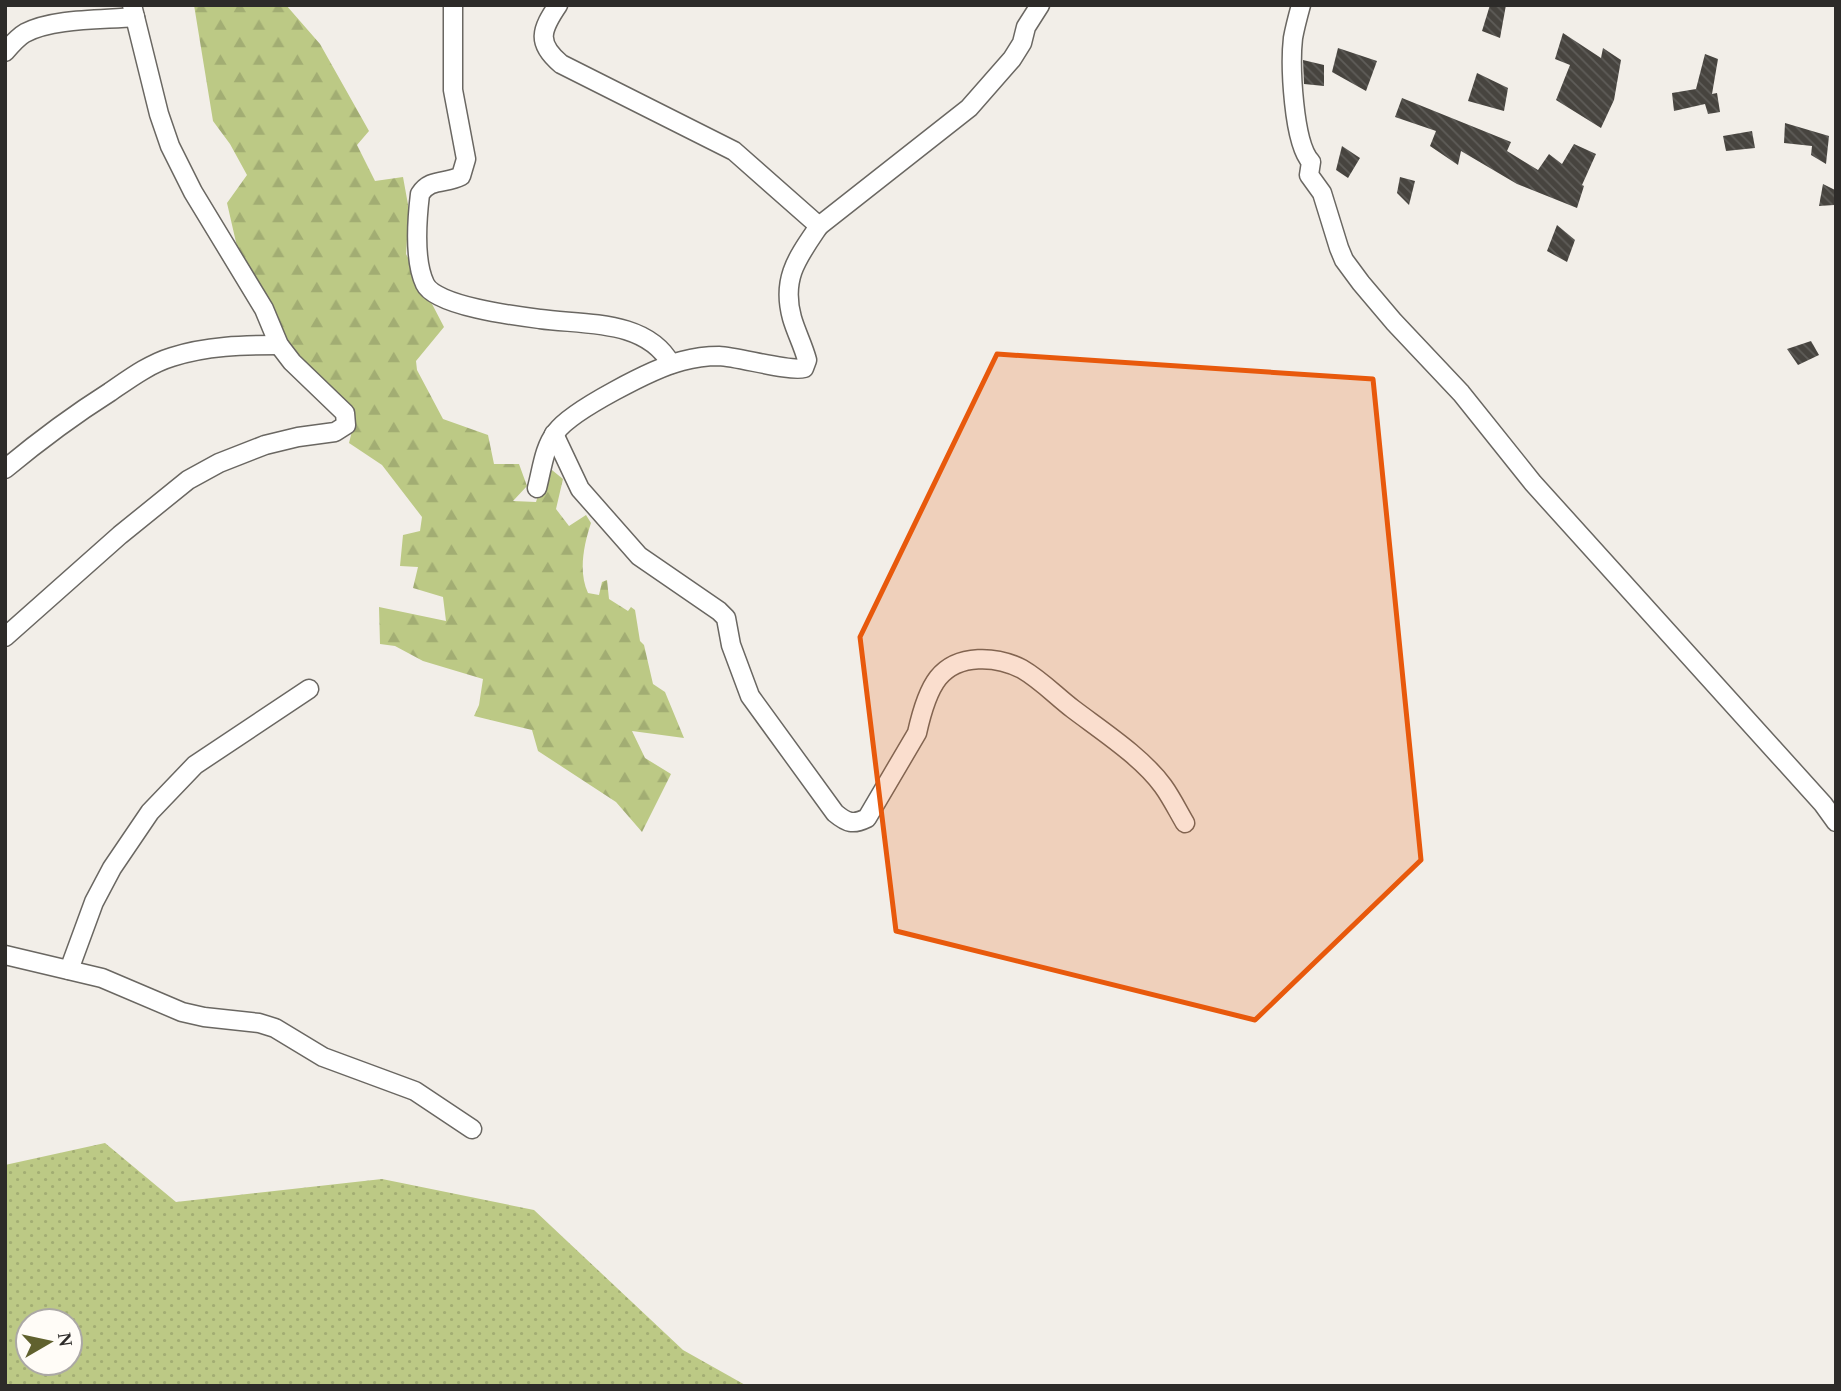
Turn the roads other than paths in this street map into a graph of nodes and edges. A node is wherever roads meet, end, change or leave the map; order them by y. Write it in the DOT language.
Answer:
graph roads {
  1 [pos="453,5"];
  2 [pos="558,5"];
  3 [pos="1040,5"];
  4 [pos="1301,5"];
  5 [pos="133,11"];
  6 [pos="5,51"];
  7 [pos="819,226"];
  8 [pos="279,345"];
  9 [pos="671,364"];
  10 [pos="554,434"];
  11 [pos="5,469"];
  12 [pos="537,488"];
  13 [pos="5,637"];
  14 [pos="309,689"];
  15 [pos="1836,822"];
  16 [pos="1185,823"];
  17 [pos="5,955"];
  18 [pos="69,970"];
  19 [pos="472,1129"];
  1 -- 9 [label="street"];
  2 -- 7 [label="street"];
  3 -- 7 [label="street"];
  4 -- 15 [label="street"];
  5 -- 6 [label="street"];
  5 -- 8 [label="street"];
  7 -- 9 [label="street"];
  8 -- 11 [label="street"];
  8 -- 13 [label="street"];
  9 -- 10 [label="street"];
  10 -- 12 [label="street"];
  10 -- 16 [label="street"];
  14 -- 18 [label="street"];
  17 -- 18 [label="street"];
  18 -- 19 [label="street"];
}
